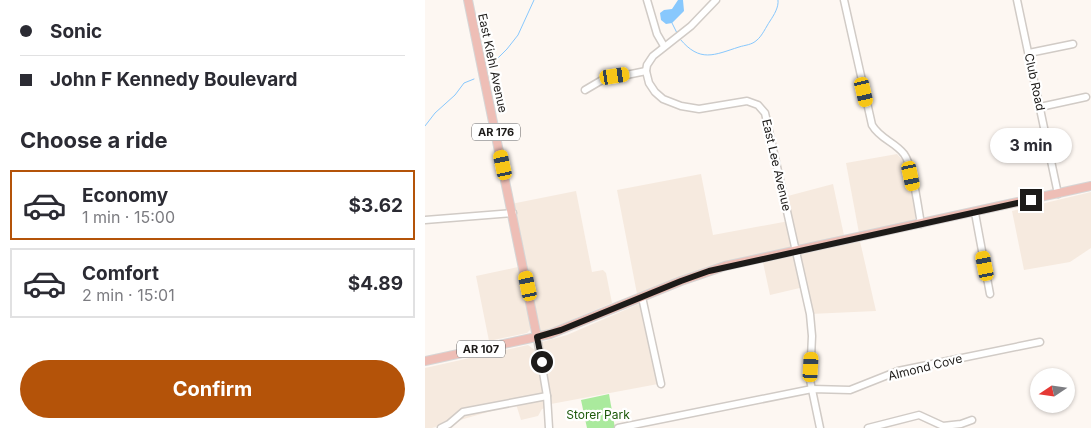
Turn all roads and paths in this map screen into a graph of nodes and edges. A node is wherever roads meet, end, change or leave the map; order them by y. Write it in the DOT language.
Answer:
graph roads {
  1 [pos="468,0"];
  2 [pos="647,0"];
  3 [pos="716,0"];
  4 [pos="844,0"];
  5 [pos="1017,0"];
  6 [pos="1073,44"];
  7 [pos="664,46"];
  8 [pos="1029,53"];
  9 [pos="646,71"];
  10 [pos="585,90"];
  11 [pos="1085,97"];
  12 [pos="1040,107"];
  13 [pos="1091,186"];
  14 [pos="1058,194"];
  15 [pos="975,212"];
  16 [pos="513,213"];
  17 [pos="425,220"];
  18 [pos="921,224"];
  19 [pos="796,251"];
  20 [pos="990,294"];
  21 [pos="642,297"];
  22 [pos="537,337"];
  23 [pos="1040,342"];
  24 [pos="425,361"];
  25 [pos="661,384"];
  26 [pos="812,390"];
  27 [pos="547,396"];
  28 [pos="971,420"];
  29 [pos="441,428"];
  30 [pos="549,428"];
  31 [pos="618,428"];
  32 [pos="820,428"];
  33 [pos="868,428"];
  1 -- 16 [label="main road, East Kiehl Avenue / AR 176"];
  2 -- 7 [label="street"];
  3 -- 7 [label="street"];
  4 -- 18 [label="street"];
  5 -- 8 [label="street, Club Road"];
  6 -- 8 [label="street"];
  7 -- 9 [label="street"];
  8 -- 12 [label="street, Club Road"];
  9 -- 10 [label="street"];
  9 -- 19 [label="street, East Lee Avenue"];
  11 -- 12 [label="street"];
  12 -- 14 [label="street, Club Road"];
  13 -- 14 [label="main road, AR 107"];
  14 -- 15 [label="main road, AR 107"];
  15 -- 18 [label="main road, AR 107"];
  15 -- 20 [label="street"];
  16 -- 17 [label="street"];
  16 -- 22 [label="main road, East Kiehl Avenue / AR 176"];
  18 -- 19 [label="main road, AR 107"];
  19 -- 21 [label="main road, AR 107"];
  19 -- 26 [label="street, East Lee Avenue"];
  21 -- 22 [label="main road, AR 107"];
  21 -- 25 [label="street"];
  22 -- 24 [label="main road, AR 107"];
  22 -- 27 [label="street"];
  23 -- 26 [label="street, Almond Cove"];
  26 -- 31 [label="street, Almond Cove"];
  26 -- 32 [label="street, East Lee Avenue"];
  27 -- 29 [label="street"];
  27 -- 30 [label="street"];
  28 -- 33 [label="street"];
}
